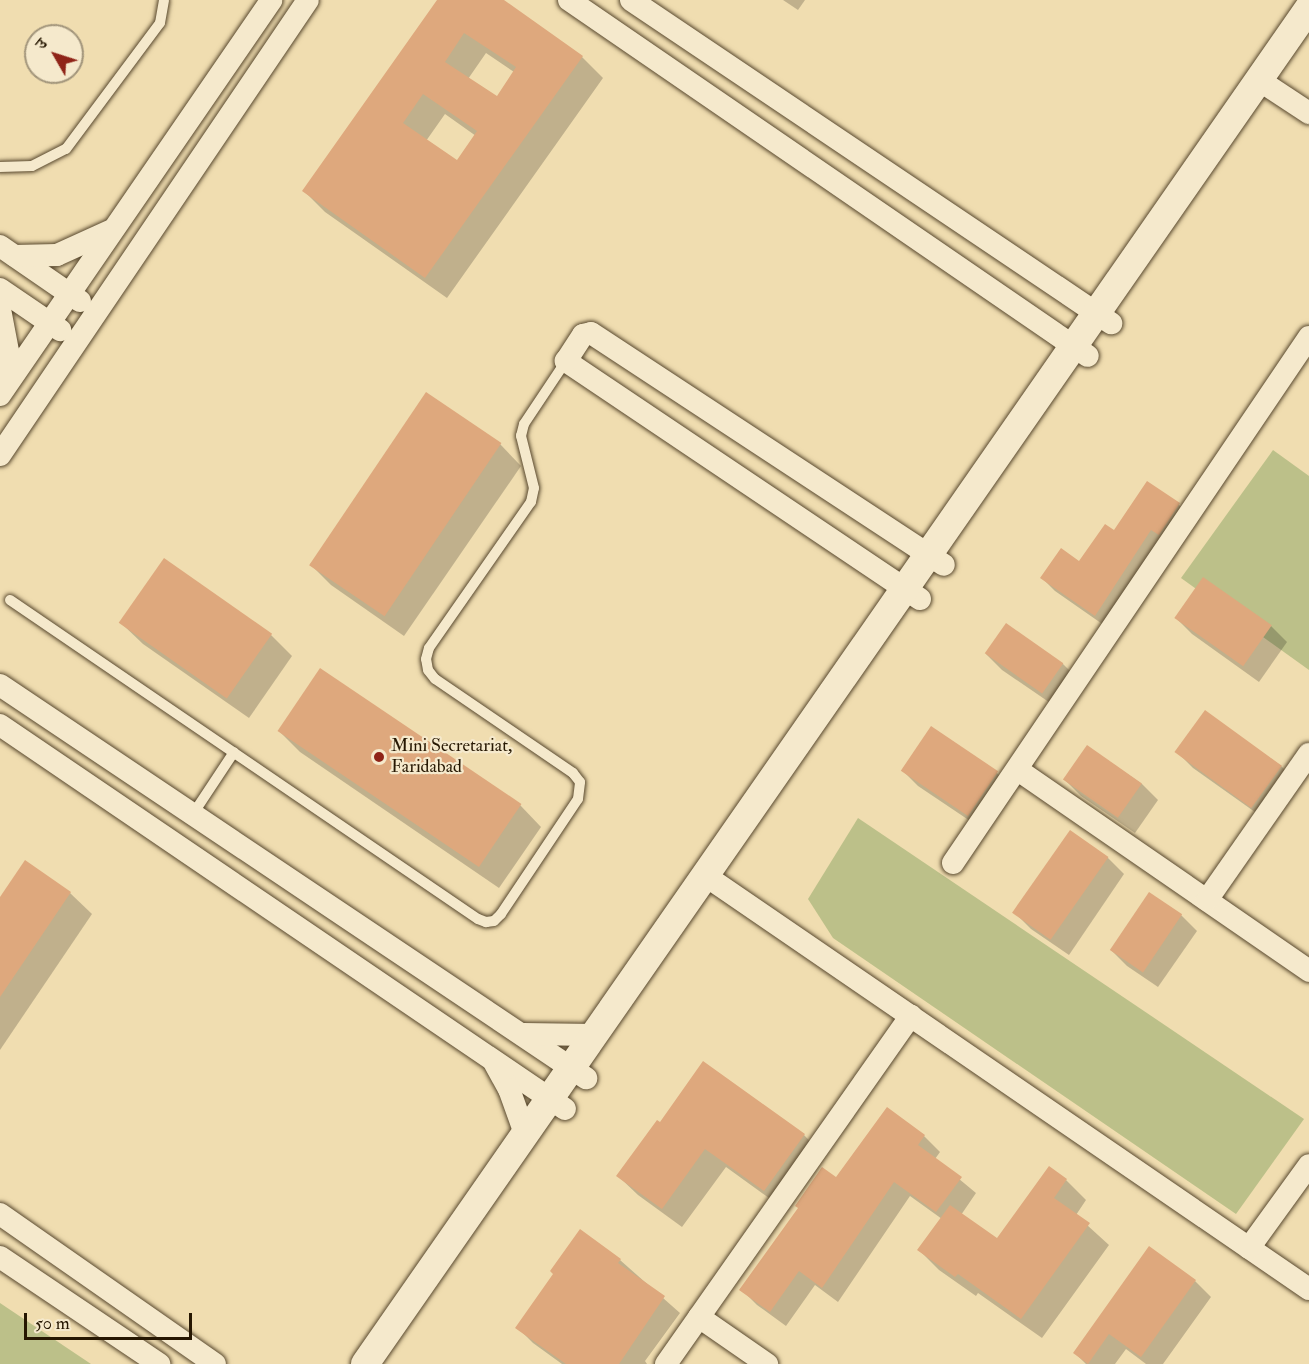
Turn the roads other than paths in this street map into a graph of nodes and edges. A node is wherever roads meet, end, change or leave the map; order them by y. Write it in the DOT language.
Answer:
graph roads {
  1 [pos="164,0"];
  2 [pos="271,0"];
  3 [pos="308,0"];
  4 [pos="568,0"];
  5 [pos="631,0"];
  6 [pos="1309,8"];
  7 [pos="1309,36"];
  8 [pos="1266,84"];
  9 [pos="1309,113"];
  10 [pos="0,167"];
  11 [pos="114,229"];
  12 [pos="8,251"];
  13 [pos="0,289"];
  14 [pos="69,294"];
  15 [pos="0,309"];
  16 [pos="96,313"];
  17 [pos="1104,318"];
  18 [pos="49,323"];
  19 [pos="1309,337"];
  20 [pos="76,341"];
  21 [pos="1081,352"];
  22 [pos="566,361"];
  23 [pos="0,388"];
  24 [pos="0,395"];
  25 [pos="0,455"];
  26 [pos="937,560"];
  27 [pos="913,594"];
  28 [pos="10,600"];
  29 [pos="0,685"];
  30 [pos="0,725"];
  31 [pos="234,752"];
  32 [pos="1309,754"];
  33 [pos="1018,770"];
  34 [pos="193,814"];
  35 [pos="953,863"];
  36 [pos="713,881"];
  37 [pos="1207,900"];
  38 [pos="1309,971"];
  39 [pos="911,1016"];
  40 [pos="521,1034"];
  41 [pos="595,1035"];
  42 [pos="494,1061"];
  43 [pos="579,1073"];
  44 [pos="557,1104"];
  45 [pos="523,1138"];
  46 [pos="1309,1165"];
  47 [pos="0,1214"];
  48 [pos="1249,1248"];
  49 [pos="0,1257"];
  50 [pos="1309,1289"];
  51 [pos="699,1317"];
  52 [pos="159,1364"];
  53 [pos="215,1364"];
  54 [pos="365,1364"];
  55 [pos="385,1364"];
  56 [pos="666,1364"];
  57 [pos="766,1364"];
  1 -- 10 [label="lane"];
  2 -- 11 [label="street"];
  3 -- 16 [label="street"];
  4 -- 21 [label="street"];
  5 -- 17 [label="street"];
  6 -- 8 [label="street"];
  7 -- 8 [label="street"];
  8 -- 9 [label="street"];
  8 -- 17 [label="street"];
  11 -- 12 [label="street"];
  11 -- 14 [label="street"];
  12 -- 14 [label="street"];
  13 -- 18 [label="street"];
  14 -- 16 [label="street"];
  14 -- 18 [label="street"];
  15 -- 23 [label="street"];
  16 -- 20 [label="street"];
  17 -- 21 [label="street"];
  18 -- 20 [label="street"];
  18 -- 24 [label="street"];
  19 -- 33 [label="street"];
  20 -- 25 [label="street"];
  21 -- 26 [label="street"];
  22 -- 26 [label="street"];
  22 -- 27 [label="street"];
  22 -- 31 [label="lane"];
  26 -- 27 [label="street"];
  27 -- 36 [label="street"];
  28 -- 31 [label="lane"];
  29 -- 34 [label="street"];
  30 -- 42 [label="street"];
  31 -- 34 [label="lane"];
  32 -- 37 [label="street"];
  33 -- 35 [label="street"];
  33 -- 37 [label="street"];
  34 -- 40 [label="street"];
  36 -- 39 [label="street"];
  36 -- 41 [label="street"];
  36 -- 43 [label="street"];
  37 -- 38 [label="street"];
  39 -- 48 [label="street"];
  39 -- 51 [label="street"];
  40 -- 41 [label="street"];
  40 -- 43 [label="street"];
  41 -- 43 [label="street"];
  42 -- 44 [label="street"];
  42 -- 45 [label="street"];
  43 -- 44 [label="street"];
  44 -- 45 [label="street"];
  44 -- 55 [label="street"];
  45 -- 54 [label="street"];
  46 -- 48 [label="street"];
  47 -- 53 [label="street"];
  48 -- 50 [label="street"];
  49 -- 52 [label="street"];
  51 -- 56 [label="street"];
  51 -- 57 [label="street"];
}
